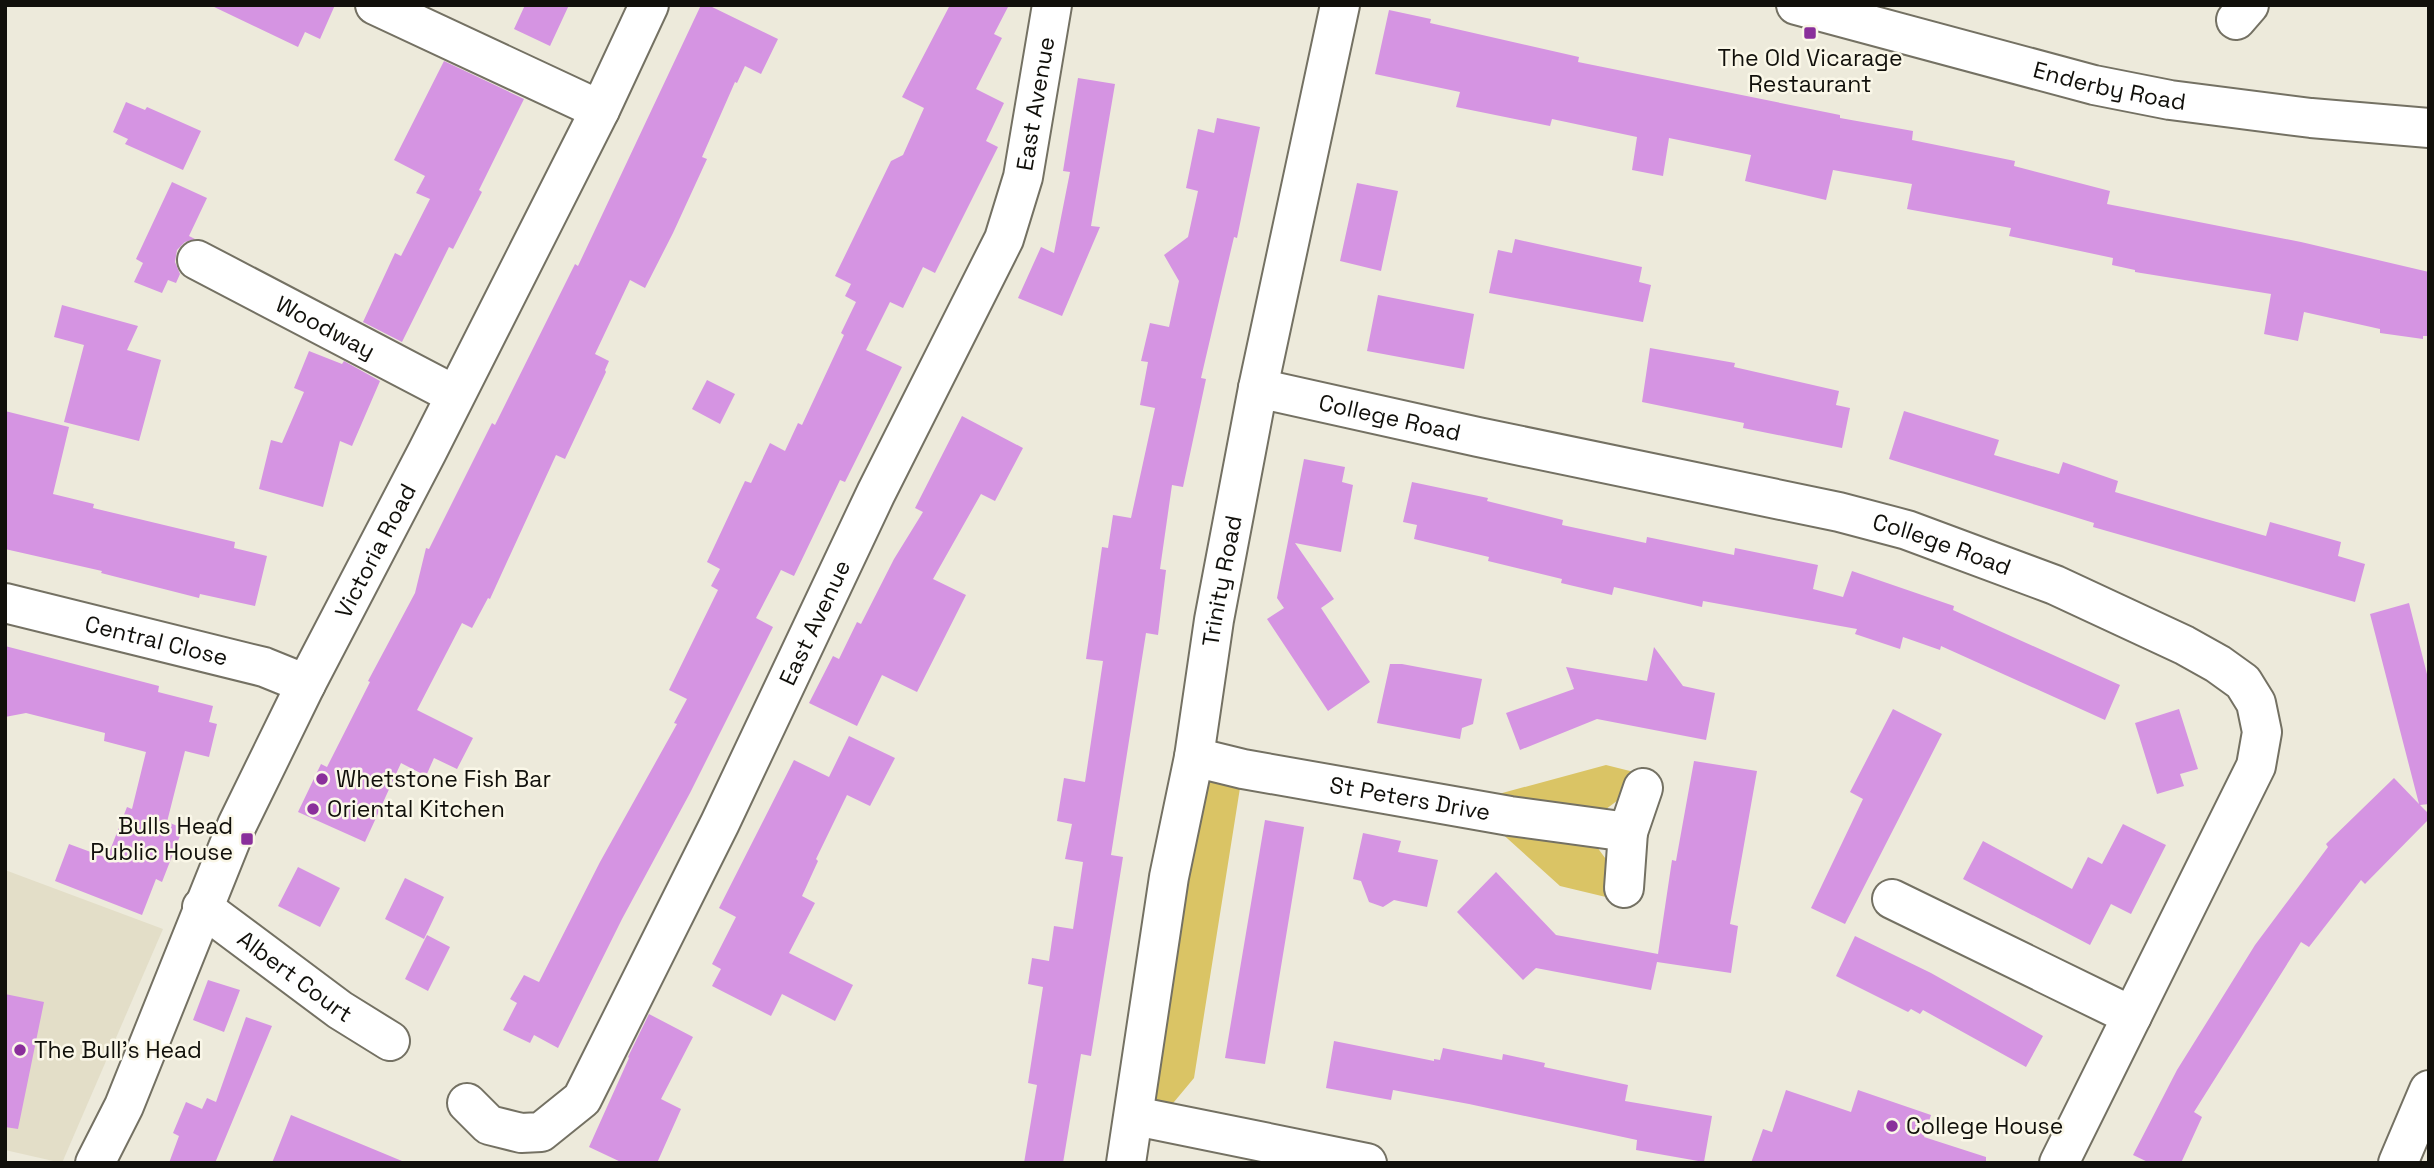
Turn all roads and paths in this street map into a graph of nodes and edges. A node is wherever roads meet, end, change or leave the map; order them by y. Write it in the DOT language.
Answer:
graph roads {
  1 [pos="375,5"];
  2 [pos="649,5"];
  3 [pos="1052,5"];
  4 [pos="1340,5"];
  5 [pos="1796,5"];
  6 [pos="600,110"];
  7 [pos="2429,128"];
  8 [pos="197,260"];
  9 [pos="1258,388"];
  10 [pos="455,395"];
  11 [pos="5,603"];
  12 [pos="306,684"];
  13 [pos="1194,757"];
  14 [pos="1643,788"];
  15 [pos="1628,832"];
  16 [pos="1625,888"];
  17 [pos="1892,899"];
  18 [pos="202,907"];
  19 [pos="2132,1016"];
  20 [pos="390,1041"];
  21 [pos="2429,1090"];
  22 [pos="467,1103"];
  23 [pos="1135,1116"];
  24 [pos="95,1163"];
  25 [pos="1126,1163"];
  26 [pos="1367,1163"];
  27 [pos="2059,1163"];
  28 [pos="2398,1163"];
  1 -- 6 [label="street"];
  2 -- 6 [label="street, Victoria Road"];
  3 -- 22 [label="street, East Avenue"];
  4 -- 9 [label="street, Trinity Road"];
  5 -- 7 [label="street, Enderby Road"];
  6 -- 10 [label="street, Victoria Road"];
  8 -- 10 [label="street, Woodway"];
  9 -- 13 [label="street, Trinity Road"];
  9 -- 19 [label="street, College Road"];
  10 -- 12 [label="street, Victoria Road"];
  11 -- 12 [label="street, Central Close"];
  12 -- 18 [label="street, Victoria Road"];
  13 -- 15 [label="street, St Peters Drive"];
  13 -- 23 [label="street, Trinity Road"];
  14 -- 15 [label="street"];
  15 -- 16 [label="street"];
  17 -- 19 [label="street"];
  18 -- 20 [label="street, Albert Court"];
  18 -- 24 [label="street, Victoria Road"];
  19 -- 27 [label="street, College Road"];
  21 -- 28 [label="street"];
  23 -- 25 [label="street, Trinity Road"];
  23 -- 26 [label="street"];
}
